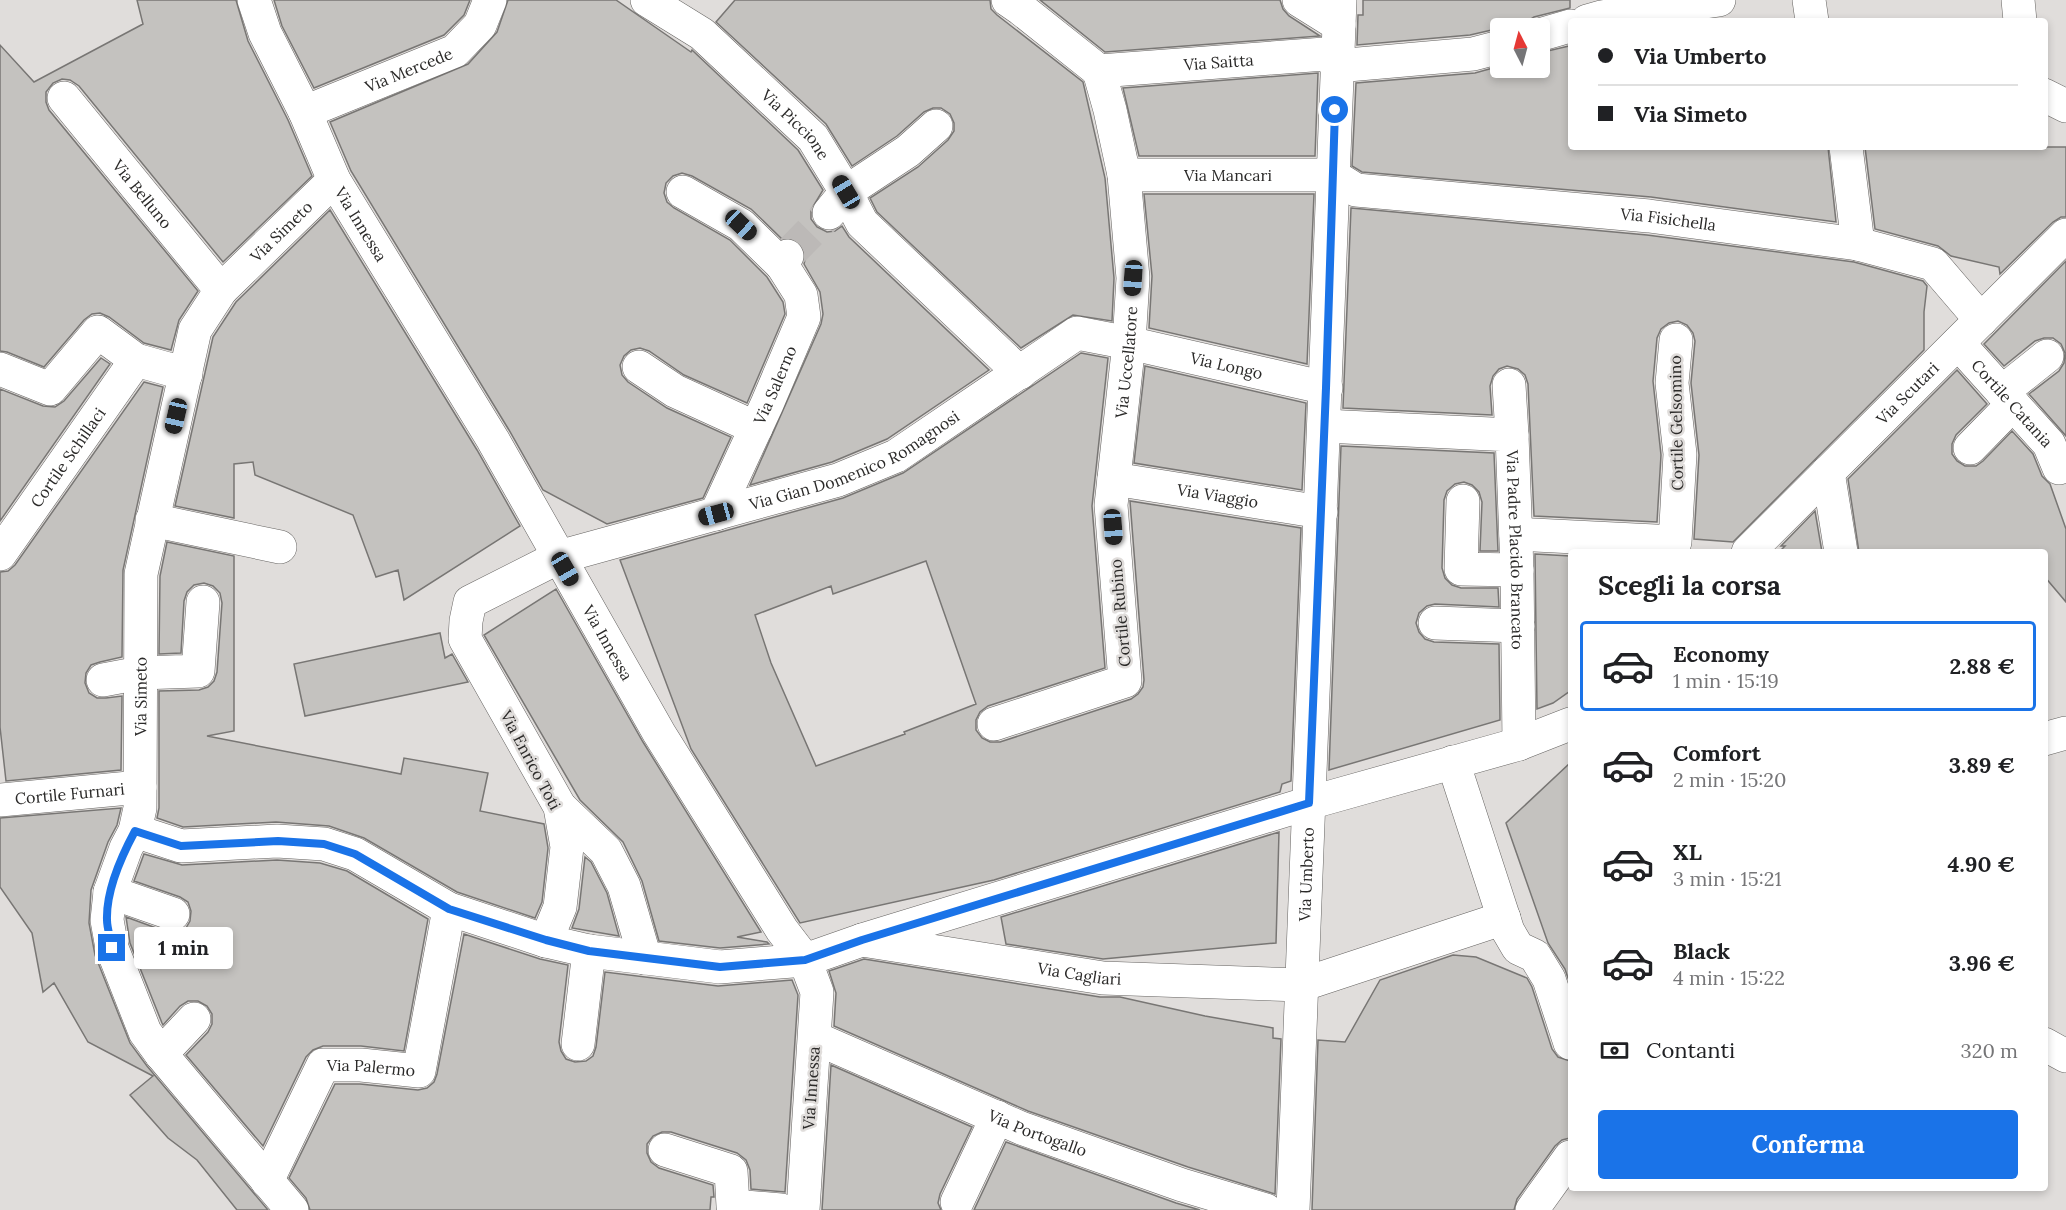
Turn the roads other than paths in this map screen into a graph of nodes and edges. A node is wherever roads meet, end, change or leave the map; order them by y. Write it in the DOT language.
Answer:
graph roads {
  1 [pos="254,0"];
  2 [pos="490,0"];
  3 [pos="1299,0"];
  4 [pos="1719,0"];
  5 [pos="1809,0"];
  6 [pos="2018,0"];
  7 [pos="1018,3"];
  8 [pos="667,4"];
  9 [pos="1598,18"];
  10 [pos="1812,18"];
  11 [pos="2020,18"];
  12 [pos="1568,27"];
  13 [pos="1550,32"];
  14 [pos="1338,36"];
  15 [pos="1490,49"];
  16 [pos="1098,71"];
  17 [pos="2048,97"];
  18 [pos="64,98"];
  19 [pos="2066,106"];
  20 [pos="305,112"];
  21 [pos="936,126"];
  22 [pos="1846,150"];
  23 [pos="1124,175"];
  24 [pos="1332,175"];
  25 [pos="334,180"];
  26 [pos="683,192"];
  27 [pos="838,202"];
  28 [pos="2066,235"];
  29 [pos="1858,244"];
  30 [pos="221,290"];
  31 [pos="1981,320"];
  32 [pos="1676,340"];
  33 [pos="1129,343"];
  34 [pos="1958,343"];
  35 [pos="2047,356"];
  36 [pos="136,360"];
  37 [pos="639,367"];
  38 [pos="0,369"];
  39 [pos="1020,373"];
  40 [pos="186,374"];
  41 [pos="1509,385"];
  42 [pos="1326,388"];
  43 [pos="2008,398"];
  44 [pos="1324,426"];
  45 [pos="756,428"];
  46 [pos="1512,435"];
  47 [pos="1970,448"];
  48 [pos="2059,468"];
  49 [pos="1828,472"];
  50 [pos="1113,479"];
  51 [pos="1462,501"];
  52 [pos="1320,512"];
  53 [pos="716,514"];
  54 [pos="152,520"];
  55 [pos="1516,534"];
  56 [pos="280,547"];
  57 [pos="1751,549"];
  58 [pos="1841,549"];
  59 [pos="0,554"];
  60 [pos="559,557"];
  61 [pos="1517,570"];
  62 [pos="203,602"];
  63 [pos="466,621"];
  64 [pos="1435,623"];
  65 [pos="1518,626"];
  66 [pos="140,673"];
  67 [pos="103,680"];
  68 [pos="994,724"];
  69 [pos="1568,725"];
  70 [pos="2066,733"];
  71 [pos="2048,738"];
  72 [pos="1519,744"];
  73 [pos="1453,762"];
  74 [pos="140,787"];
  75 [pos="0,800"];
  76 [pos="1309,803"];
  77 [pos="560,807"];
  78 [pos="135,831"];
  79 [pos="110,892"];
  80 [pos="449,909"];
  81 [pos="173,914"];
  82 [pos="1504,918"];
  83 [pos="546,940"];
  84 [pos="862,940"];
  85 [pos="589,951"];
  86 [pos="645,958"];
  87 [pos="805,960"];
  88 [pos="1301,985"];
  89 [pos="194,1019"];
  90 [pos="1568,1036"];
  91 [pos="815,1038"];
  92 [pos="578,1044"];
  93 [pos="2048,1046"];
  94 [pos="161,1054"];
  95 [pos="2066,1056"];
  96 [pos="998,1117"];
  97 [pos="665,1150"];
  98 [pos="1568,1160"];
  99 [pos="267,1181"];
  100 [pos="957,1202"];
  101 [pos="292,1210"];
  102 [pos="781,1210"];
  103 [pos="803,1210"];
  104 [pos="1266,1210"];
  105 [pos="1293,1210"];
  106 [pos="1532,1210"];
  1 -- 20 [label="street, Via Innessa"];
  2 -- 20 [label="street, Via Mercede"];
  3 -- 14 [label="street"];
  4 -- 9 [label="street"];
  5 -- 10 [label="street"];
  6 -- 11 [label="street"];
  7 -- 16 [label="street"];
  8 -- 27 [label="street, Via Piccione"];
  12 -- 13 [label="street"];
  14 -- 15 [label="street, Via Saitta"];
  14 -- 16 [label="street, Via Saitta"];
  14 -- 24 [label="street, Via Umberto"];
  16 -- 23 [label="street, Via Uccellatore"];
  17 -- 19 [label="street"];
  18 -- 30 [label="street, Via Belluno"];
  20 -- 25 [label="street, Via Innessa"];
  21 -- 27 [label="street"];
  22 -- 29 [label="street"];
  23 -- 24 [label="street, Via Mancari"];
  23 -- 33 [label="street, Via Uccellatore"];
  24 -- 29 [label="street, Via Fisichella"];
  24 -- 42 [label="street, Via Umberto"];
  25 -- 30 [label="street, Via Simeto"];
  25 -- 60 [label="street, Via Innessa"];
  26 -- 45 [label="street, Via Salerno"];
  27 -- 39 [label="street, Via Piccione"];
  28 -- 31 [label="street, Via Scutari"];
  29 -- 31 [label="street, Via Fisichella"];
  30 -- 40 [label="street, Via Simeto"];
  31 -- 34 [label="street, Via Scutari"];
  32 -- 55 [label="street, Cortile Gelsomino"];
  33 -- 39 [label="street, Via Gian Domenico Romagnosi"];
  33 -- 42 [label="street, Via Longo"];
  33 -- 50 [label="street, Via Uccellatore"];
  34 -- 43 [label="street, Cortile Catania"];
  34 -- 49 [label="street, Via Scutari"];
  35 -- 43 [label="street"];
  36 -- 38 [label="street"];
  36 -- 40 [label="street"];
  36 -- 59 [label="street, Cortile Schillaci"];
  37 -- 45 [label="street"];
  39 -- 53 [label="street, Via Gian Domenico Romagnosi"];
  40 -- 54 [label="street, Via Simeto"];
  41 -- 46 [label="street"];
  42 -- 44 [label="street, Via Umberto"];
  43 -- 47 [label="street"];
  43 -- 48 [label="street, Cortile Catania"];
  44 -- 46 [label="street, Via Padre Placido Brancato"];
  44 -- 52 [label="street, Via Umberto"];
  45 -- 53 [label="street, Via Salerno"];
  46 -- 55 [label="street, Via Padre Placido Brancato"];
  49 -- 57 [label="street, Via Scutari"];
  49 -- 58 [label="street"];
  50 -- 52 [label="street, Via Viaggio"];
  50 -- 68 [label="street, Cortile Rubino"];
  51 -- 61 [label="street"];
  52 -- 76 [label="street, Via Umberto"];
  53 -- 60 [label="street, Via Gian Domenico Romagnosi"];
  54 -- 56 [label="street"];
  54 -- 66 [label="street, Via Simeto"];
  55 -- 61 [label="street, Via Padre Placido Brancato"];
  60 -- 63 [label="street, Via Gian Domenico Romagnosi"];
  60 -- 87 [label="street, Via Innessa"];
  61 -- 65 [label="street, Via Padre Placido Brancato"];
  62 -- 66 [label="street"];
  63 -- 77 [label="street, Via Enrico Toti"];
  64 -- 65 [label="street"];
  65 -- 72 [label="street, Via Padre Placido Brancato"];
  66 -- 67 [label="street"];
  66 -- 74 [label="street, Via Simeto"];
  69 -- 72 [label="street"];
  70 -- 71 [label="street"];
  72 -- 73 [label="street"];
  73 -- 76 [label="street"];
  73 -- 82 [label="street"];
  74 -- 75 [label="street, Cortile Furnari"];
  74 -- 78 [label="street, Via Simeto"];
  76 -- 84 [label="street"];
  76 -- 88 [label="street, Via Umberto"];
  77 -- 83 [label="street, Via Enrico Toti"];
  77 -- 86 [label="street"];
  78 -- 79 [label="street, Via Simeto"];
  78 -- 80 [label="street"];
  79 -- 81 [label="street"];
  79 -- 94 [label="street, Via Simeto"];
  80 -- 83 [label="street"];
  80 -- 99 [label="street, Via Palermo"];
  82 -- 88 [label="street"];
  82 -- 90 [label="street"];
  83 -- 85 [label="street"];
  84 -- 87 [label="street"];
  84 -- 88 [label="street, Via Cagliari"];
  85 -- 86 [label="street"];
  85 -- 92 [label="street"];
  86 -- 87 [label="street"];
  87 -- 91 [label="street, Via Innessa"];
  88 -- 105 [label="street, Via Umberto"];
  89 -- 94 [label="street"];
  91 -- 96 [label="street, Via Portogallo"];
  91 -- 103 [label="street, Via Innessa"];
  93 -- 95 [label="street"];
  94 -- 99 [label="street, Via Simeto"];
  96 -- 100 [label="street"];
  96 -- 104 [label="street, Via Portogallo"];
  97 -- 102 [label="street"];
  98 -- 106 [label="street"];
  99 -- 101 [label="street, Via Simeto"];
}
